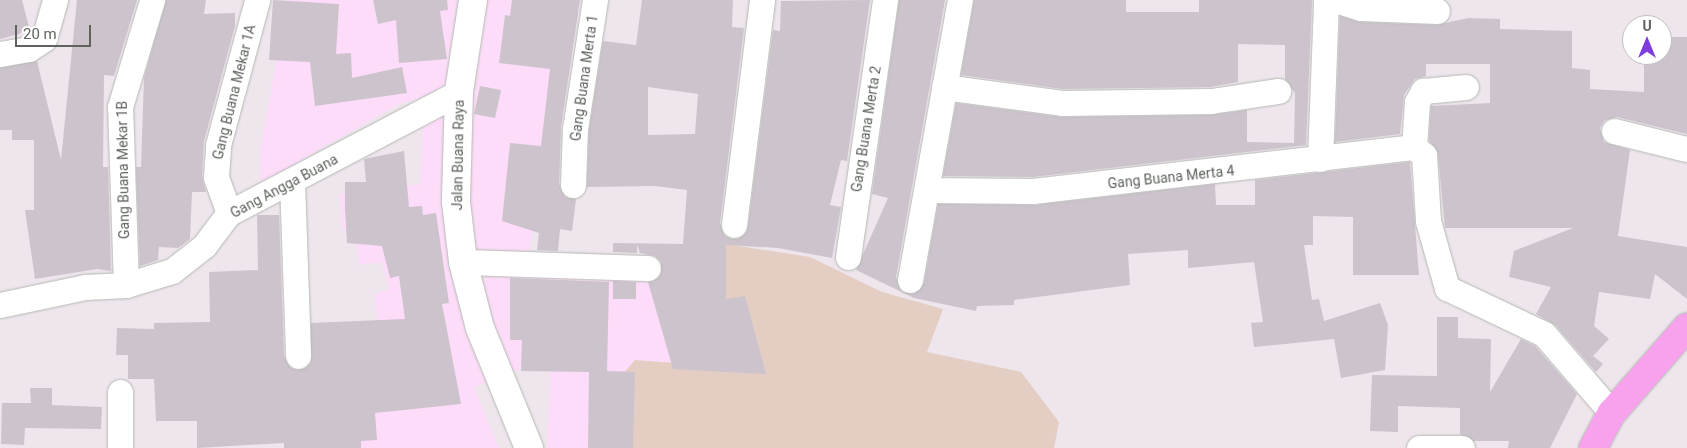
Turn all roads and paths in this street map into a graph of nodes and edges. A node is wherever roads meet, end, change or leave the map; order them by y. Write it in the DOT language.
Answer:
graph roads {
  1 [pos="55,0"];
  2 [pos="152,0"];
  3 [pos="257,0"];
  4 [pos="473,0"];
  5 [pos="595,0"];
  6 [pos="762,0"];
  7 [pos="885,0"];
  8 [pos="960,0"];
  9 [pos="1326,0"];
  10 [pos="1336,0"];
  11 [pos="1436,12"];
  12 [pos="0,54"];
  13 [pos="944,87"];
  14 [pos="1466,87"];
  15 [pos="1278,91"];
  16 [pos="459,92"];
  17 [pos="1614,131"];
  18 [pos="1414,147"];
  19 [pos="1687,149"];
  20 [pos="1320,159"];
  21 [pos="292,181"];
  22 [pos="573,185"];
  23 [pos="927,190"];
  24 [pos="229,213"];
  25 [pos="734,225"];
  26 [pos="848,257"];
  27 [pos="464,262"];
  28 [pos="648,268"];
  29 [pos="910,280"];
  30 [pos="126,285"];
  31 [pos="2,298"];
  32 [pos="1687,327"];
  33 [pos="298,356"];
  34 [pos="120,392"];
  35 [pos="1612,413"];
  36 [pos="120,448"];
  37 [pos="530,448"];
  38 [pos="1419,448"];
  39 [pos="1462,448"];
  40 [pos="1593,448"];
  1 -- 12 [label="street"];
  2 -- 30 [label="street, Gang Buana Mekar 1B"];
  3 -- 24 [label="street, Gang Buana Mekar 1A"];
  4 -- 16 [label="street, Jalan Buana Raya"];
  5 -- 22 [label="street, Gang Buana Merta 1"];
  6 -- 25 [label="street"];
  7 -- 26 [label="street, Gang Buana Merta 2"];
  8 -- 13 [label="street"];
  9 -- 20 [label="street"];
  10 -- 11 [label="street"];
  13 -- 15 [label="street"];
  13 -- 23 [label="street"];
  14 -- 18 [label="street"];
  16 -- 21 [label="street, Gang Angga Buana"];
  16 -- 27 [label="street, Jalan Buana Raya"];
  17 -- 19 [label="street"];
  18 -- 20 [label="street, Gang Buana Merta 4"];
  18 -- 35 [label="street"];
  20 -- 23 [label="street, Gang Buana Merta 4"];
  21 -- 24 [label="street, Gang Angga Buana"];
  21 -- 33 [label="street"];
  23 -- 29 [label="street"];
  24 -- 30 [label="street, Gang Angga Buana"];
  27 -- 28 [label="street"];
  27 -- 37 [label="street, Jalan Buana Raya"];
  30 -- 31 [label="street, Gang Angga Buana"];
  32 -- 35 [label="highway"];
  34 -- 36 [label="street"];
  35 -- 40 [label="highway"];
  38 -- 39 [label="street"];
}
